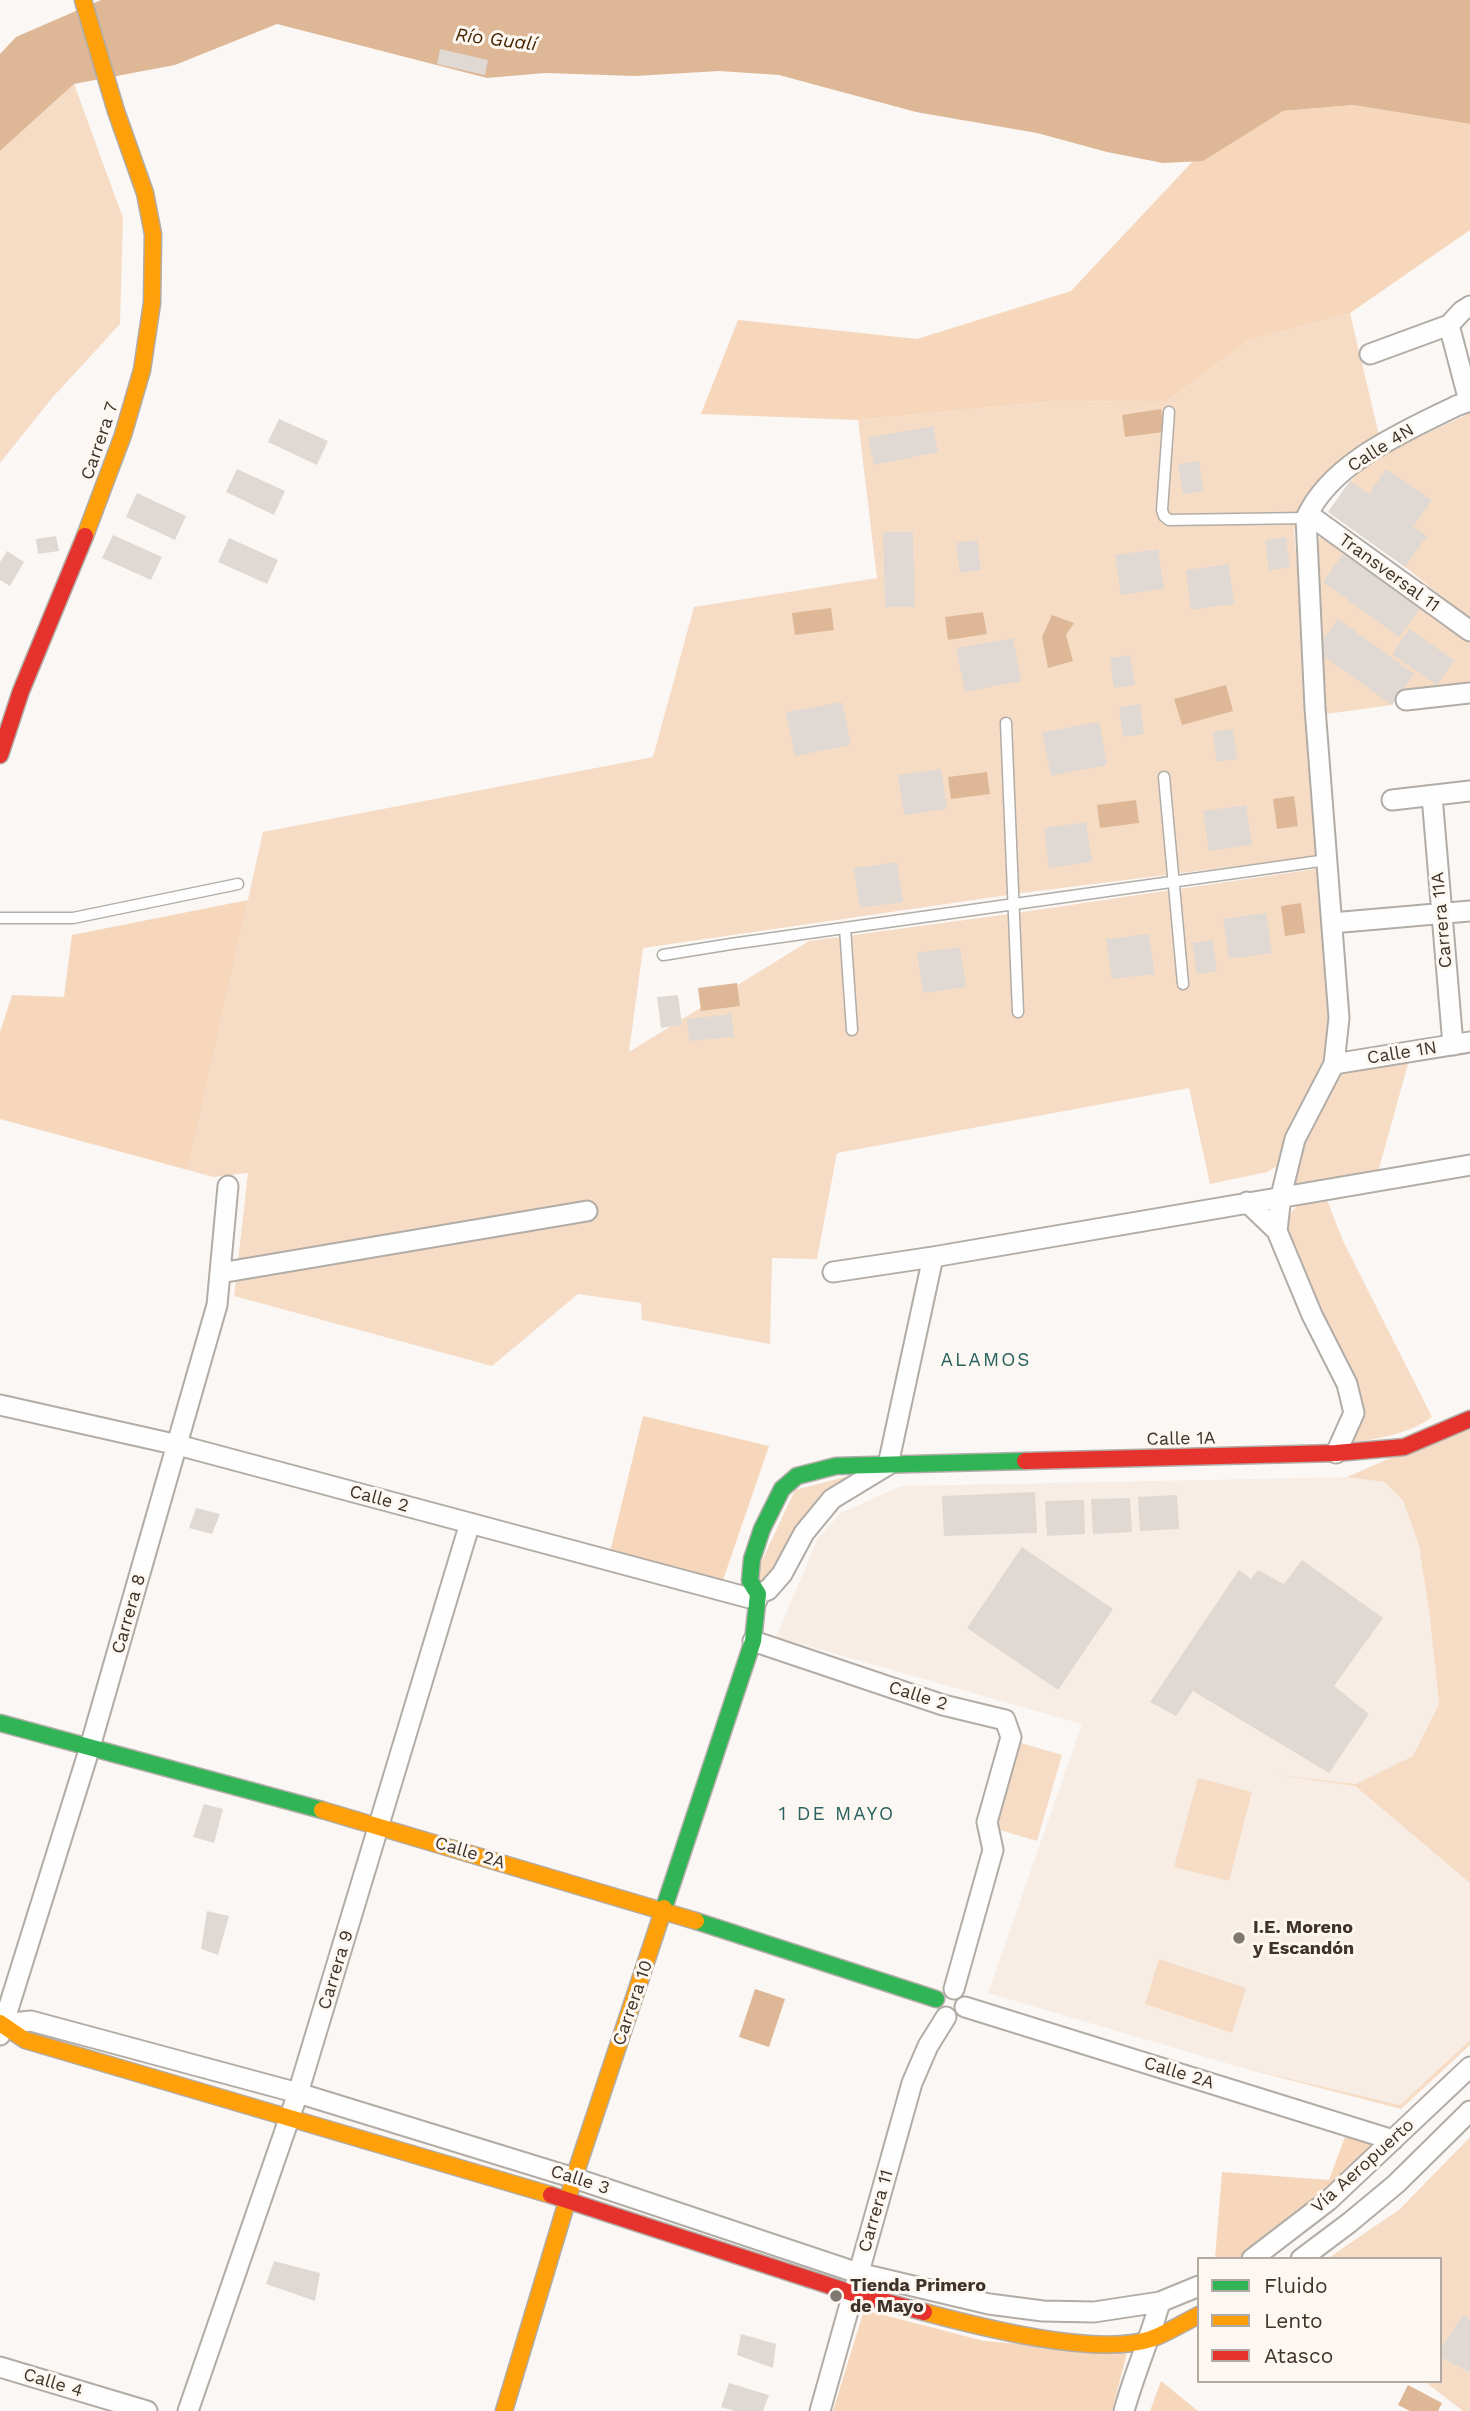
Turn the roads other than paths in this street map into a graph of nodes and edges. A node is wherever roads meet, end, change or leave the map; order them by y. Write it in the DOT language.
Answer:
graph roads {
  1 [pos="83,0"];
  2 [pos="1470,306"];
  3 [pos="1449,325"];
  4 [pos="1370,354"];
  5 [pos="1469,401"];
  6 [pos="1169,412"];
  7 [pos="1307,516"];
  8 [pos="1470,631"];
  9 [pos="1470,693"];
  10 [pos="1406,700"];
  11 [pos="1006,723"];
  12 [pos="0,755"];
  13 [pos="1164,777"];
  14 [pos="1470,791"];
  15 [pos="1432,796"];
  16 [pos="1392,800"];
  17 [pos="1328,860"];
  18 [pos="1174,882"];
  19 [pos="238,884"];
  20 [pos="1013,904"];
  21 [pos="1470,911"];
  22 [pos="1441,913"];
  23 [pos="0,918"];
  24 [pos="1332,923"];
  25 [pos="845,928"];
  26 [pos="663,955"];
  27 [pos="1183,984"];
  28 [pos="1018,1012"];
  29 [pos="852,1030"];
  30 [pos="1462,1044"];
  31 [pos="1334,1064"];
  32 [pos="1470,1165"];
  33 [pos="228,1186"];
  34 [pos="1281,1196"];
  35 [pos="1247,1202"];
  36 [pos="587,1211"];
  37 [pos="1277,1231"];
  38 [pos="933,1257"];
  39 [pos="833,1272"];
  40 [pos="220,1273"];
  41 [pos="0,1405"];
  42 [pos="1470,1419"];
  43 [pos="178,1445"];
  44 [pos="1336,1453"];
  45 [pos="888,1465"];
  46 [pos="470,1524"];
  47 [pos="757,1597"];
  48 [pos="753,1641"];
  49 [pos="0,1723"];
  50 [pos="90,1747"];
  51 [pos="380,1826"];
  52 [pos="664,1911"];
  53 [pos="954,1989"];
  54 [pos="936,1999"];
  55 [pos="965,2007"];
  56 [pos="946,2017"];
  57 [pos="1,2028"];
  58 [pos="152,2054"];
  59 [pos="147,2075"];
  60 [pos="1466,2078"];
  61 [pos="298,2094"];
  62 [pos="1470,2110"];
  63 [pos="289,2116"];
  64 [pos="428,2133"];
  65 [pos="1393,2140"];
  66 [pos="422,2157"];
  67 [pos="574,2178"];
  68 [pos="567,2200"];
  69 [pos="709,2223"];
  70 [pos="704,2245"];
  71 [pos="1254,2257"];
  72 [pos="1304,2257"];
  73 [pos="858,2273"];
  74 [pos="1197,2287"];
  75 [pos="852,2293"];
  76 [pos="1160,2302"];
  77 [pos="1197,2316"];
  78 [pos="1150,2339"];
  79 [pos="0,2368"];
  80 [pos="147,2411"];
  81 [pos="188,2411"];
  82 [pos="503,2411"];
  83 [pos="820,2411"];
  84 [pos="1124,2411"];
  1 -- 12 [label="main road, Carrera 7"];
  2 -- 3 [label="street"];
  3 -- 4 [label="street"];
  3 -- 5 [label="street"];
  5 -- 7 [label="street, Calle 4N"];
  6 -- 7 [label="lane"];
  7 -- 8 [label="street, Transversal 11"];
  7 -- 17 [label="street"];
  9 -- 10 [label="street"];
  11 -- 20 [label="lane"];
  13 -- 18 [label="lane"];
  14 -- 15 [label="street"];
  15 -- 16 [label="street"];
  15 -- 22 [label="street, Carrera 11A"];
  17 -- 18 [label="lane"];
  17 -- 24 [label="street"];
  18 -- 20 [label="lane"];
  18 -- 27 [label="lane"];
  19 -- 23 [label="lane"];
  20 -- 25 [label="lane"];
  20 -- 28 [label="lane"];
  21 -- 22 [label="street"];
  22 -- 24 [label="street"];
  22 -- 30 [label="street, Carrera 11A"];
  24 -- 31 [label="street"];
  25 -- 26 [label="lane"];
  25 -- 29 [label="lane"];
  30 -- 31 [label="street, Calle 1N"];
  31 -- 34 [label="street"];
  32 -- 34 [label="street"];
  33 -- 40 [label="street, Carrera 8"];
  34 -- 35 [label="street"];
  34 -- 37 [label="street"];
  35 -- 37 [label="street"];
  35 -- 38 [label="street"];
  36 -- 40 [label="street"];
  37 -- 44 [label="street"];
  38 -- 39 [label="street"];
  38 -- 45 [label="street"];
  40 -- 43 [label="street, Carrera 8"];
  41 -- 43 [label="street, Calle 2"];
  42 -- 44 [label="main road, Calle 1A"];
  43 -- 46 [label="street, Calle 2"];
  43 -- 50 [label="street, Carrera 8"];
  44 -- 45 [label="main road, Calle 1A"];
  45 -- 47 [label="street"];
  45 -- 47 [label="main road, Carrera 10"];
  46 -- 47 [label="street, Calle 2"];
  46 -- 51 [label="street, Carrera 9"];
  47 -- 48 [label="main road, Carrera 10"];
  48 -- 52 [label="main road, Carrera 10"];
  48 -- 53 [label="street, Calle 2"];
  49 -- 50 [label="main road, Calle 2A"];
  50 -- 51 [label="main road, Calle 2A"];
  50 -- 57 [label="street, Carrera 8"];
  51 -- 52 [label="main road, Calle 2A"];
  51 -- 61 [label="street, Carrera 9"];
  52 -- 54 [label="main road, Calle 2A"];
  52 -- 67 [label="main road, Carrera 10"];
  53 -- 54 [label="street"];
  53 -- 55 [label="street"];
  54 -- 56 [label="street"];
  55 -- 56 [label="street"];
  55 -- 65 [label="street, Calle 2A"];
  56 -- 73 [label="street, Carrera 11"];
  57 -- 58 [label="street, Calle 3"];
  57 -- 59 [label="main road, Calle 3"];
  58 -- 59 [label="street"];
  58 -- 61 [label="street, Calle 3"];
  59 -- 63 [label="main road, Calle 3"];
  60 -- 65 [label="street, Vía Aeropuerto"];
  61 -- 63 [label="street, Carrera 9"];
  61 -- 64 [label="street, Calle 3"];
  62 -- 72 [label="street, Vía Aeropuerto"];
  63 -- 66 [label="main road, Calle 3"];
  63 -- 81 [label="street, Carrera 9"];
  64 -- 66 [label="street"];
  64 -- 67 [label="street, Calle 3"];
  65 -- 71 [label="street, Vía Aeropuerto"];
  66 -- 68 [label="main road, Calle 3"];
  67 -- 68 [label="main road, Carrera 10"];
  67 -- 69 [label="street, Calle 3"];
  68 -- 70 [label="main road, Calle 3"];
  68 -- 82 [label="main road, Carrera 10"];
  69 -- 70 [label="street"];
  69 -- 73 [label="street, Calle 3"];
  70 -- 75 [label="main road, Calle 3"];
  73 -- 75 [label="street, Carrera 11"];
  73 -- 76 [label="street, Calle 3"];
  74 -- 76 [label="street"];
  75 -- 78 [label="main road, Calle 3"];
  75 -- 83 [label="street, Carrera 11"];
  76 -- 78 [label="street"];
  77 -- 78 [label="main road"];
  78 -- 84 [label="street"];
  79 -- 80 [label="street, Calle 4"];
}
